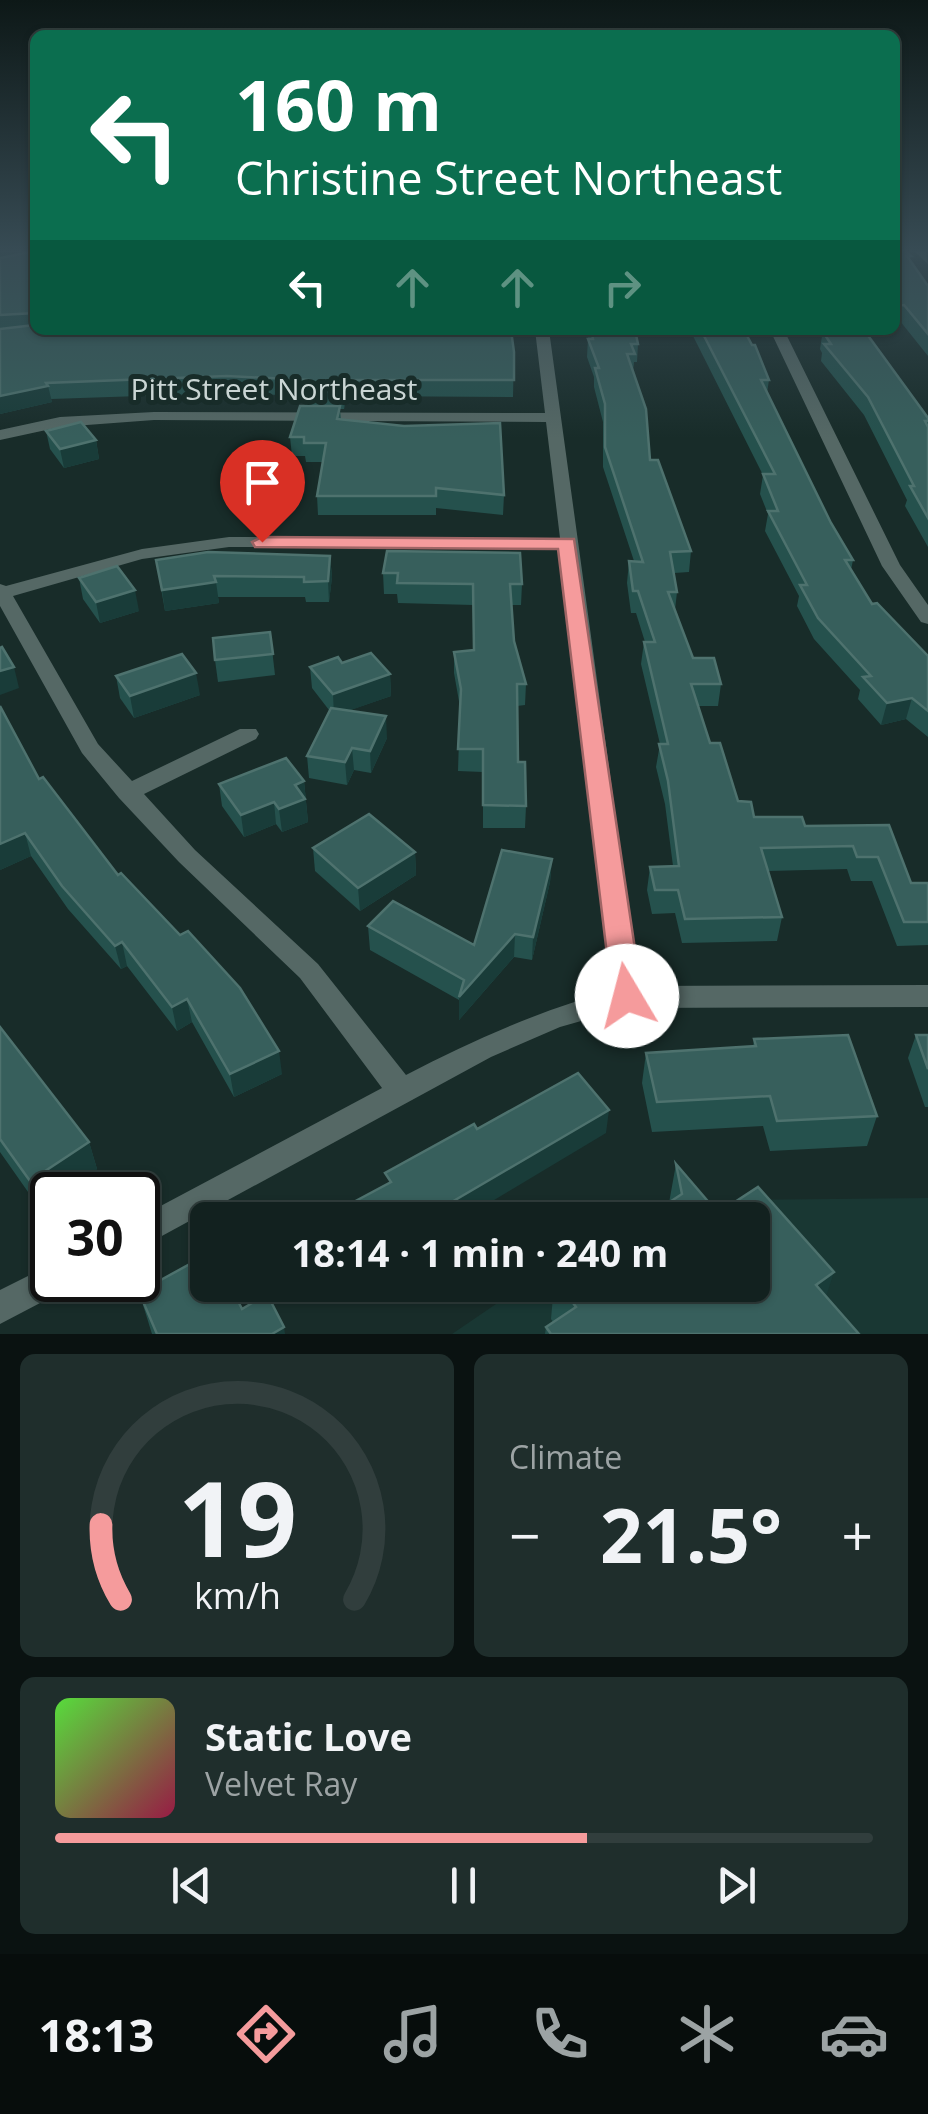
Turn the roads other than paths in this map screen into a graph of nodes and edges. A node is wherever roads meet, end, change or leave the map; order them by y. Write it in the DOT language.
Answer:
graph roads {
  1 [pos="542,335"];
  2 [pos="779,335"];
  3 [pos="550,418"];
  4 [pos="0,435"];
  5 [pos="567,543"];
  6 [pos="1,592"];
  7 [pos="928,618"];
  8 [pos="248,734"];
  9 [pos="127,793"];
  10 [pos="627,996"];
  11 [pos="928,996"];
  12 [pos="403,1092"];
  13 [pos="160,1222"];
  14 [pos="30,1292"];
  15 [pos="0,1308"];
  1 -- 3 [label="street"];
  2 -- 7 [label="street"];
  3 -- 4 [label="street, Pitt Street Northeast"];
  3 -- 5 [label="street"];
  5 -- 6 [label="street"];
  5 -- 10 [label="street"];
  6 -- 9 [label="street"];
  8 -- 9 [label="street"];
  9 -- 12 [label="street"];
  10 -- 11 [label="street"];
  10 -- 12 [label="street"];
  12 -- 13 [label="street"];
  14 -- 15 [label="street"];
}
